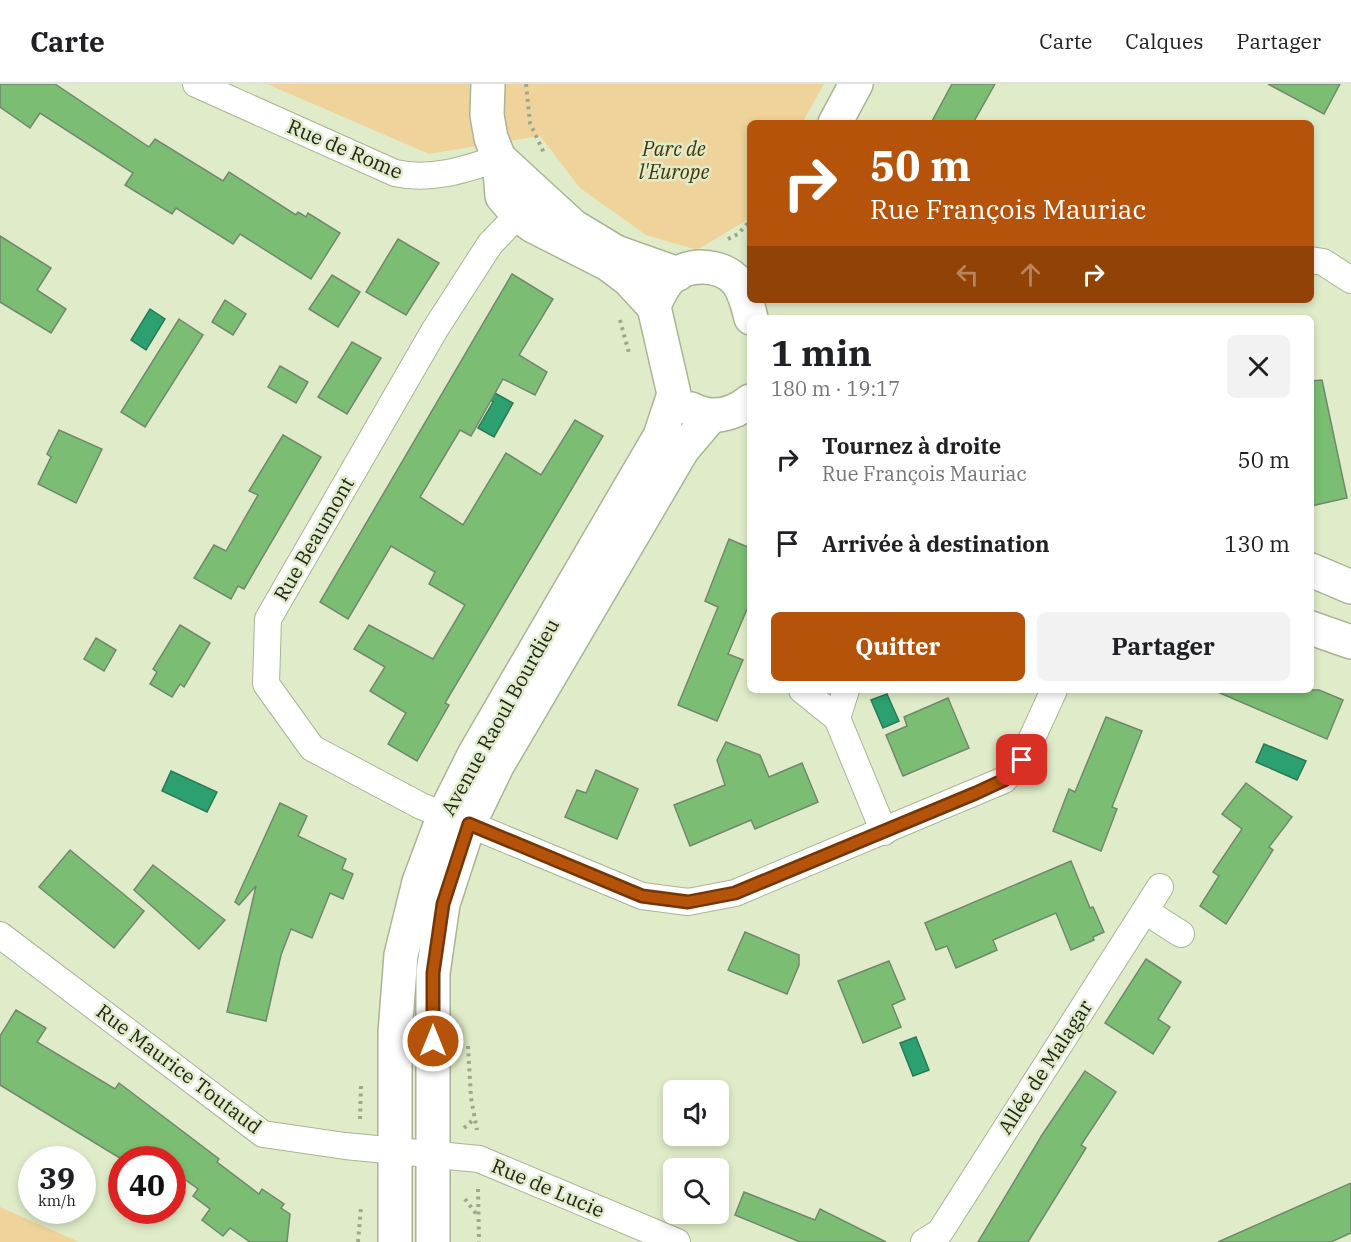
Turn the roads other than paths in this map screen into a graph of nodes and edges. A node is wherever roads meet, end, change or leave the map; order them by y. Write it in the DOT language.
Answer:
graph roads {
  1 [pos="196,84"];
  2 [pos="488,84"];
  3 [pos="856,84"];
  4 [pos="837,120"];
  5 [pos="499,158"];
  6 [pos="518,215"];
  7 [pos="1314,260"];
  8 [pos="743,272"];
  9 [pos="678,274"];
  10 [pos="1351,280"];
  11 [pos="654,307"];
  12 [pos="750,315"];
  13 [pos="674,394"];
  14 [pos="747,403"];
  15 [pos="711,416"];
  16 [pos="1314,571"];
  17 [pos="1351,587"];
  18 [pos="1314,629"];
  19 [pos="1351,642"];
  20 [pos="806,693"];
  21 [pos="845,693"];
  22 [pos="1053,693"];
  23 [pos="837,718"];
  24 [pos="457,819"];
  25 [pos="884,832"];
  26 [pos="1160,887"];
  27 [pos="1144,911"];
  28 [pos="1181,934"];
  29 [pos="0,935"];
  30 [pos="415,1153"];
  31 [pos="395,1242"];
  32 [pos="433,1242"];
  33 [pos="677,1242"];
  34 [pos="924,1242"];
  1 -- 5 [label="street, Rue de Rome"];
  2 -- 5 [label="street"];
  3 -- 4 [label="street"];
  5 -- 6 [label="street"];
  5 -- 9 [label="street"];
  6 -- 11 [label="street"];
  6 -- 24 [label="street, Rue Beaumont"];
  7 -- 10 [label="street"];
  8 -- 9 [label="street"];
  8 -- 12 [label="street"];
  9 -- 11 [label="street"];
  11 -- 13 [label="street"];
  13 -- 15 [label="street"];
  13 -- 24 [label="street, Avenue Raoul Bourdieu"];
  14 -- 15 [label="street"];
  15 -- 24 [label="street, Avenue Raoul Bourdieu"];
  16 -- 17 [label="street"];
  18 -- 19 [label="street"];
  20 -- 23 [label="street"];
  21 -- 23 [label="street"];
  22 -- 25 [label="street, Rue Beaumont"];
  23 -- 25 [label="street"];
  24 -- 25 [label="street, Rue Beaumont"];
  24 -- 30 [label="street, Avenue Raoul Bourdieu"];
  26 -- 27 [label="street, Allée de Malagar"];
  27 -- 28 [label="street"];
  27 -- 34 [label="street, Allée de Malagar"];
  29 -- 30 [label="street, Rue Maurice Toutaud"];
  30 -- 31 [label="street, Avenue Raoul Bourdieu"];
  30 -- 32 [label="street, Avenue Raoul Bourdieu"];
  30 -- 33 [label="street, Rue de Lucie"];
}
